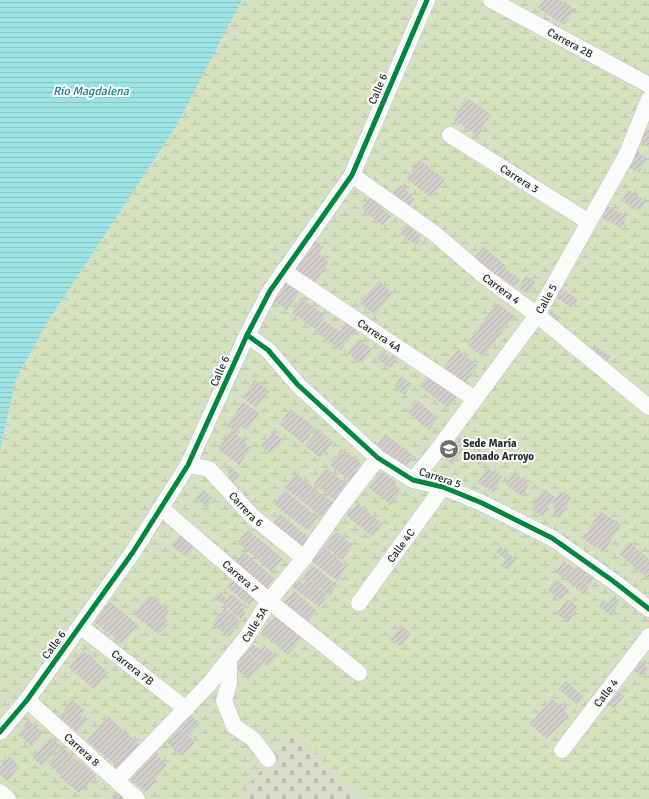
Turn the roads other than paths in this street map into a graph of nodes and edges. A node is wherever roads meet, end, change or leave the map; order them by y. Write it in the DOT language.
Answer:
graph roads {
  1 [pos="427,0"];
  2 [pos="491,0"];
  3 [pos="649,85"];
  4 [pos="649,99"];
  5 [pos="450,135"];
  6 [pos="352,175"];
  7 [pos="589,222"];
  8 [pos="284,271"];
  9 [pos="537,315"];
  10 [pos="247,335"];
  11 [pos="475,399"];
  12 [pos="649,407"];
  13 [pos="378,458"];
  14 [pos="188,465"];
  15 [pos="413,480"];
  16 [pos="443,488"];
  17 [pos="161,508"];
  18 [pos="304,558"];
  19 [pos="269,601"];
  20 [pos="359,603"];
  21 [pos="649,609"];
  22 [pos="80,626"];
  23 [pos="649,636"];
  24 [pos="229,660"];
  25 [pos="359,673"];
  26 [pos="27,700"];
  27 [pos="186,709"];
  28 [pos="0,732"];
  29 [pos="562,750"];
  30 [pos="268,759"];
  31 [pos="117,780"];
  32 [pos="0,792"];
  33 [pos="8,799"];
  34 [pos="137,799"];
  1 -- 6 [label="street, Calle 6"];
  2 -- 3 [label="street, Carrera 2B"];
  4 -- 7 [label="street, Calle 5"];
  5 -- 7 [label="street, Carrera 3"];
  6 -- 8 [label="street, Calle 6"];
  6 -- 9 [label="street, Carrera 4"];
  7 -- 9 [label="street, Calle 5"];
  8 -- 10 [label="street, Calle 6"];
  8 -- 11 [label="street, Carrera 4A"];
  9 -- 11 [label="street, Calle 5"];
  9 -- 12 [label="street, Carrera 4"];
  10 -- 13 [label="street, Carrera 5"];
  10 -- 14 [label="street, Calle 6"];
  11 -- 15 [label="street, Calle 5"];
  13 -- 15 [label="street, Carrera 5"];
  13 -- 18 [label="street, Calle 5A"];
  14 -- 17 [label="street, Calle 6"];
  14 -- 18 [label="street, Carrera 6"];
  15 -- 16 [label="street, Carrera 5"];
  16 -- 20 [label="street, Calle 4C"];
  16 -- 21 [label="street, Carrera 5"];
  17 -- 19 [label="street, Carrera 7"];
  17 -- 22 [label="street, Calle 6"];
  18 -- 19 [label="street, Calle 5A"];
  19 -- 24 [label="street, Calle 5A"];
  19 -- 25 [label="street, Carrera 7"];
  22 -- 26 [label="street, Calle 6"];
  22 -- 27 [label="street, Carrera 7B"];
  23 -- 29 [label="street, Calle 4"];
  24 -- 27 [label="street, Calle 5A"];
  24 -- 30 [label="street"];
  26 -- 28 [label="street, Calle 6"];
  26 -- 31 [label="street, Carrera 8"];
  27 -- 31 [label="street, Calle 5A"];
  31 -- 34 [label="street, Carrera 8"];
  32 -- 33 [label="street"];
}
